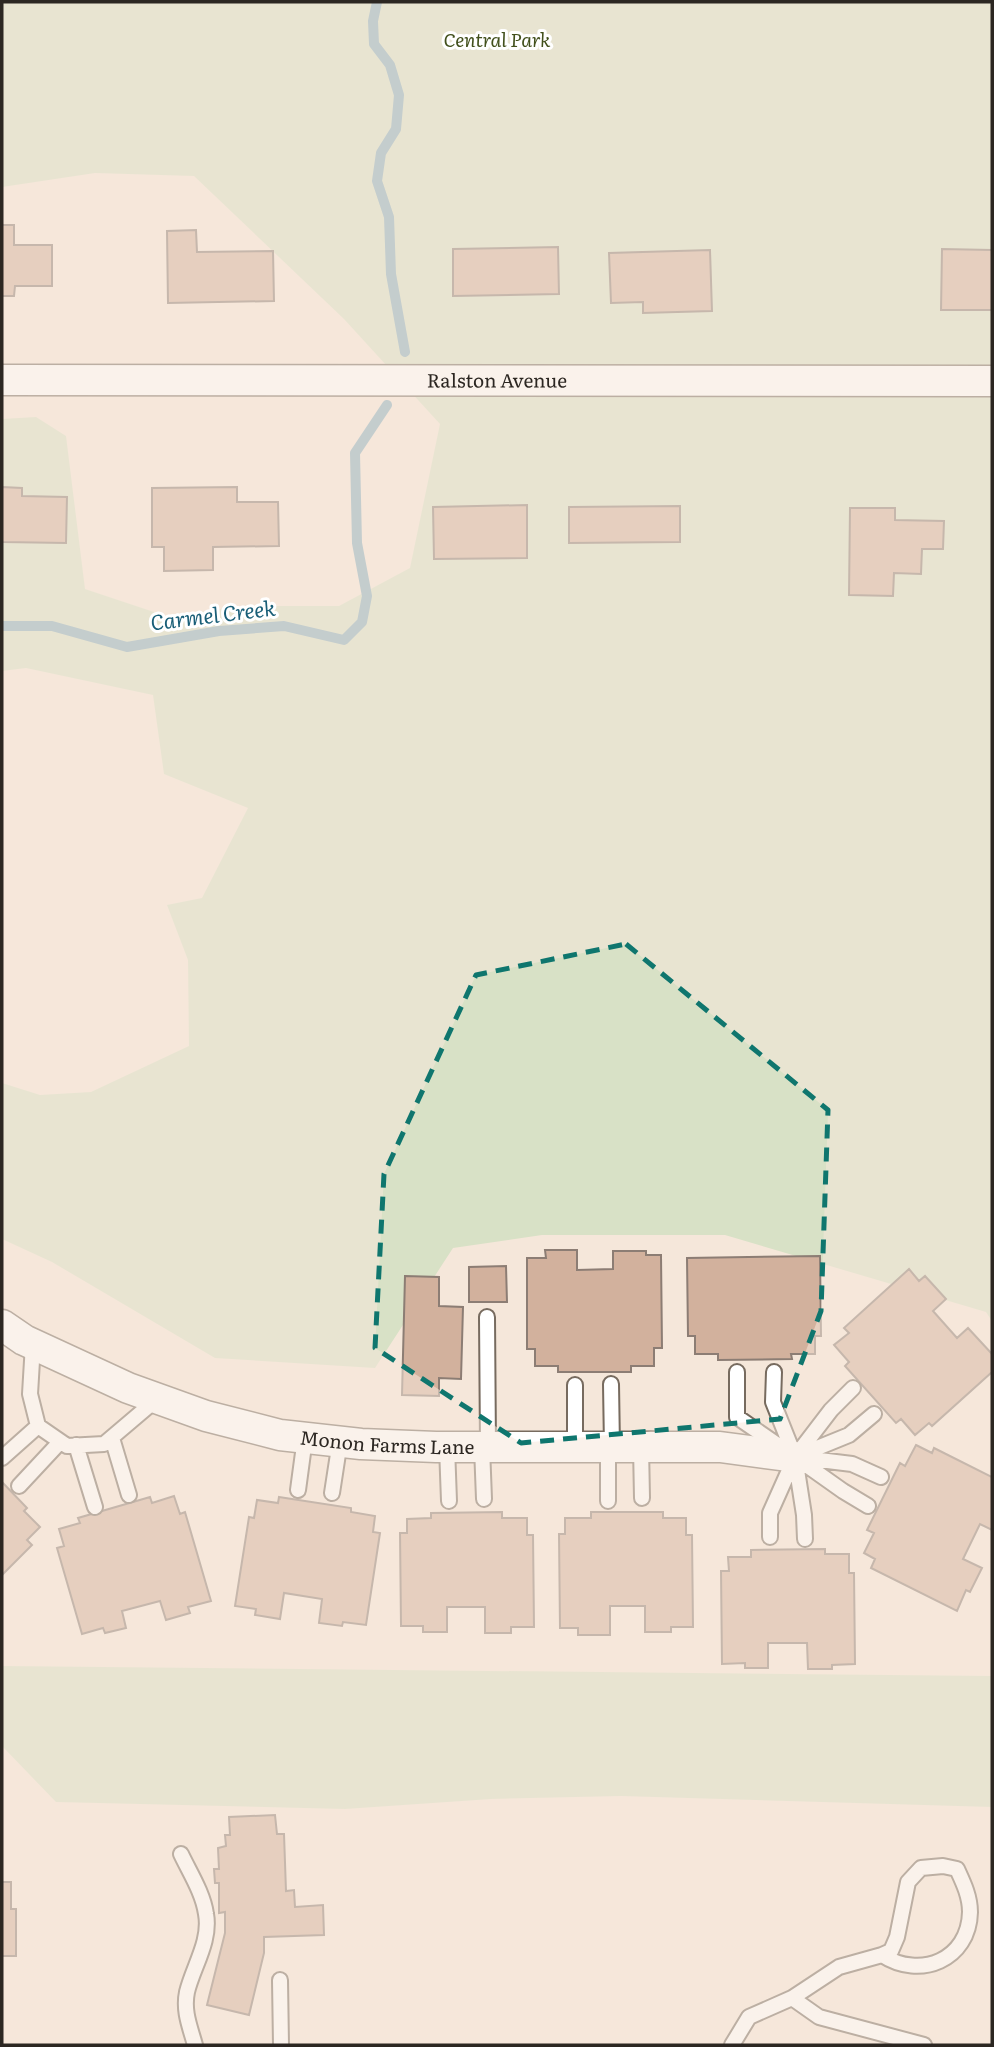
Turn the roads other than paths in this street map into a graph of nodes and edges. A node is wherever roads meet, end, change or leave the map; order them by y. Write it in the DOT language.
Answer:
graph roads {
  1 [pos="2,380"];
  2 [pos="992,381"];
  3 [pos="487,1317"];
  4 [pos="2,1325"];
  5 [pos="33,1344"];
  6 [pos="737,1372"];
  7 [pos="774,1372"];
  8 [pos="611,1384"];
  9 [pos="575,1385"];
  10 [pos="853,1388"];
  11 [pos="157,1399"];
  12 [pos="874,1414"];
  13 [pos="38,1426"];
  14 [pos="112,1438"];
  15 [pos="305,1438"];
  16 [pos="340,1441"];
  17 [pos="60,1442"];
  18 [pos="76,1445"];
  19 [pos="447,1447"];
  20 [pos="485,1447"];
  21 [pos="575,1447"];
  22 [pos="610,1447"];
  23 [pos="641,1447"];
  24 [pos="795,1457"];
  25 [pos="2,1458"];
  26 [pos="881,1477"];
  27 [pos="19,1486"];
  28 [pos="298,1490"];
  29 [pos="332,1493"];
  30 [pos="129,1495"];
  31 [pos="642,1498"];
  32 [pos="484,1499"];
  33 [pos="449,1501"];
  34 [pos="608,1501"];
  35 [pos="868,1506"];
  36 [pos="95,1507"];
  37 [pos="770,1537"];
  38 [pos="805,1539"];
  39 [pos="181,1854"];
  40 [pos="889,1956"];
  41 [pos="280,1980"];
  42 [pos="792,1998"];
  43 [pos="195,2045"];
  44 [pos="281,2045"];
  45 [pos="732,2045"];
  46 [pos="923,2045"];
  1 -- 2 [label="street, Ralston Avenue"];
  3 -- 20 [label="lane"];
  4 -- 5 [label="street, Monon Farms Lane"];
  5 -- 11 [label="street, Monon Farms Lane"];
  5 -- 13 [label="lane"];
  6 -- 24 [label="lane"];
  7 -- 24 [label="lane"];
  8 -- 22 [label="lane"];
  9 -- 21 [label="lane"];
  10 -- 24 [label="lane"];
  11 -- 14 [label="lane"];
  11 -- 15 [label="street, Monon Farms Lane"];
  12 -- 24 [label="lane"];
  13 -- 17 [label="lane"];
  13 -- 25 [label="lane"];
  14 -- 18 [label="lane"];
  14 -- 30 [label="lane"];
  15 -- 16 [label="street, Monon Farms Lane"];
  15 -- 28 [label="lane"];
  16 -- 19 [label="street, Monon Farms Lane"];
  16 -- 29 [label="lane"];
  17 -- 18 [label="lane"];
  17 -- 27 [label="lane"];
  18 -- 36 [label="lane"];
  19 -- 20 [label="street, Monon Farms Lane"];
  19 -- 33 [label="lane"];
  20 -- 21 [label="street, Monon Farms Lane"];
  20 -- 32 [label="lane"];
  21 -- 22 [label="street, Monon Farms Lane"];
  22 -- 23 [label="street, Monon Farms Lane"];
  22 -- 34 [label="lane"];
  23 -- 24 [label="street, Monon Farms Lane"];
  23 -- 31 [label="lane"];
  24 -- 26 [label="lane"];
  24 -- 35 [label="lane"];
  24 -- 37 [label="lane"];
  24 -- 38 [label="lane"];
  39 -- 43 [label="lane"];
  40 -- 40 [label="lane"];
  40 -- 42 [label="lane"];
  41 -- 44 [label="lane"];
  42 -- 45 [label="lane"];
  42 -- 46 [label="lane"];
}
